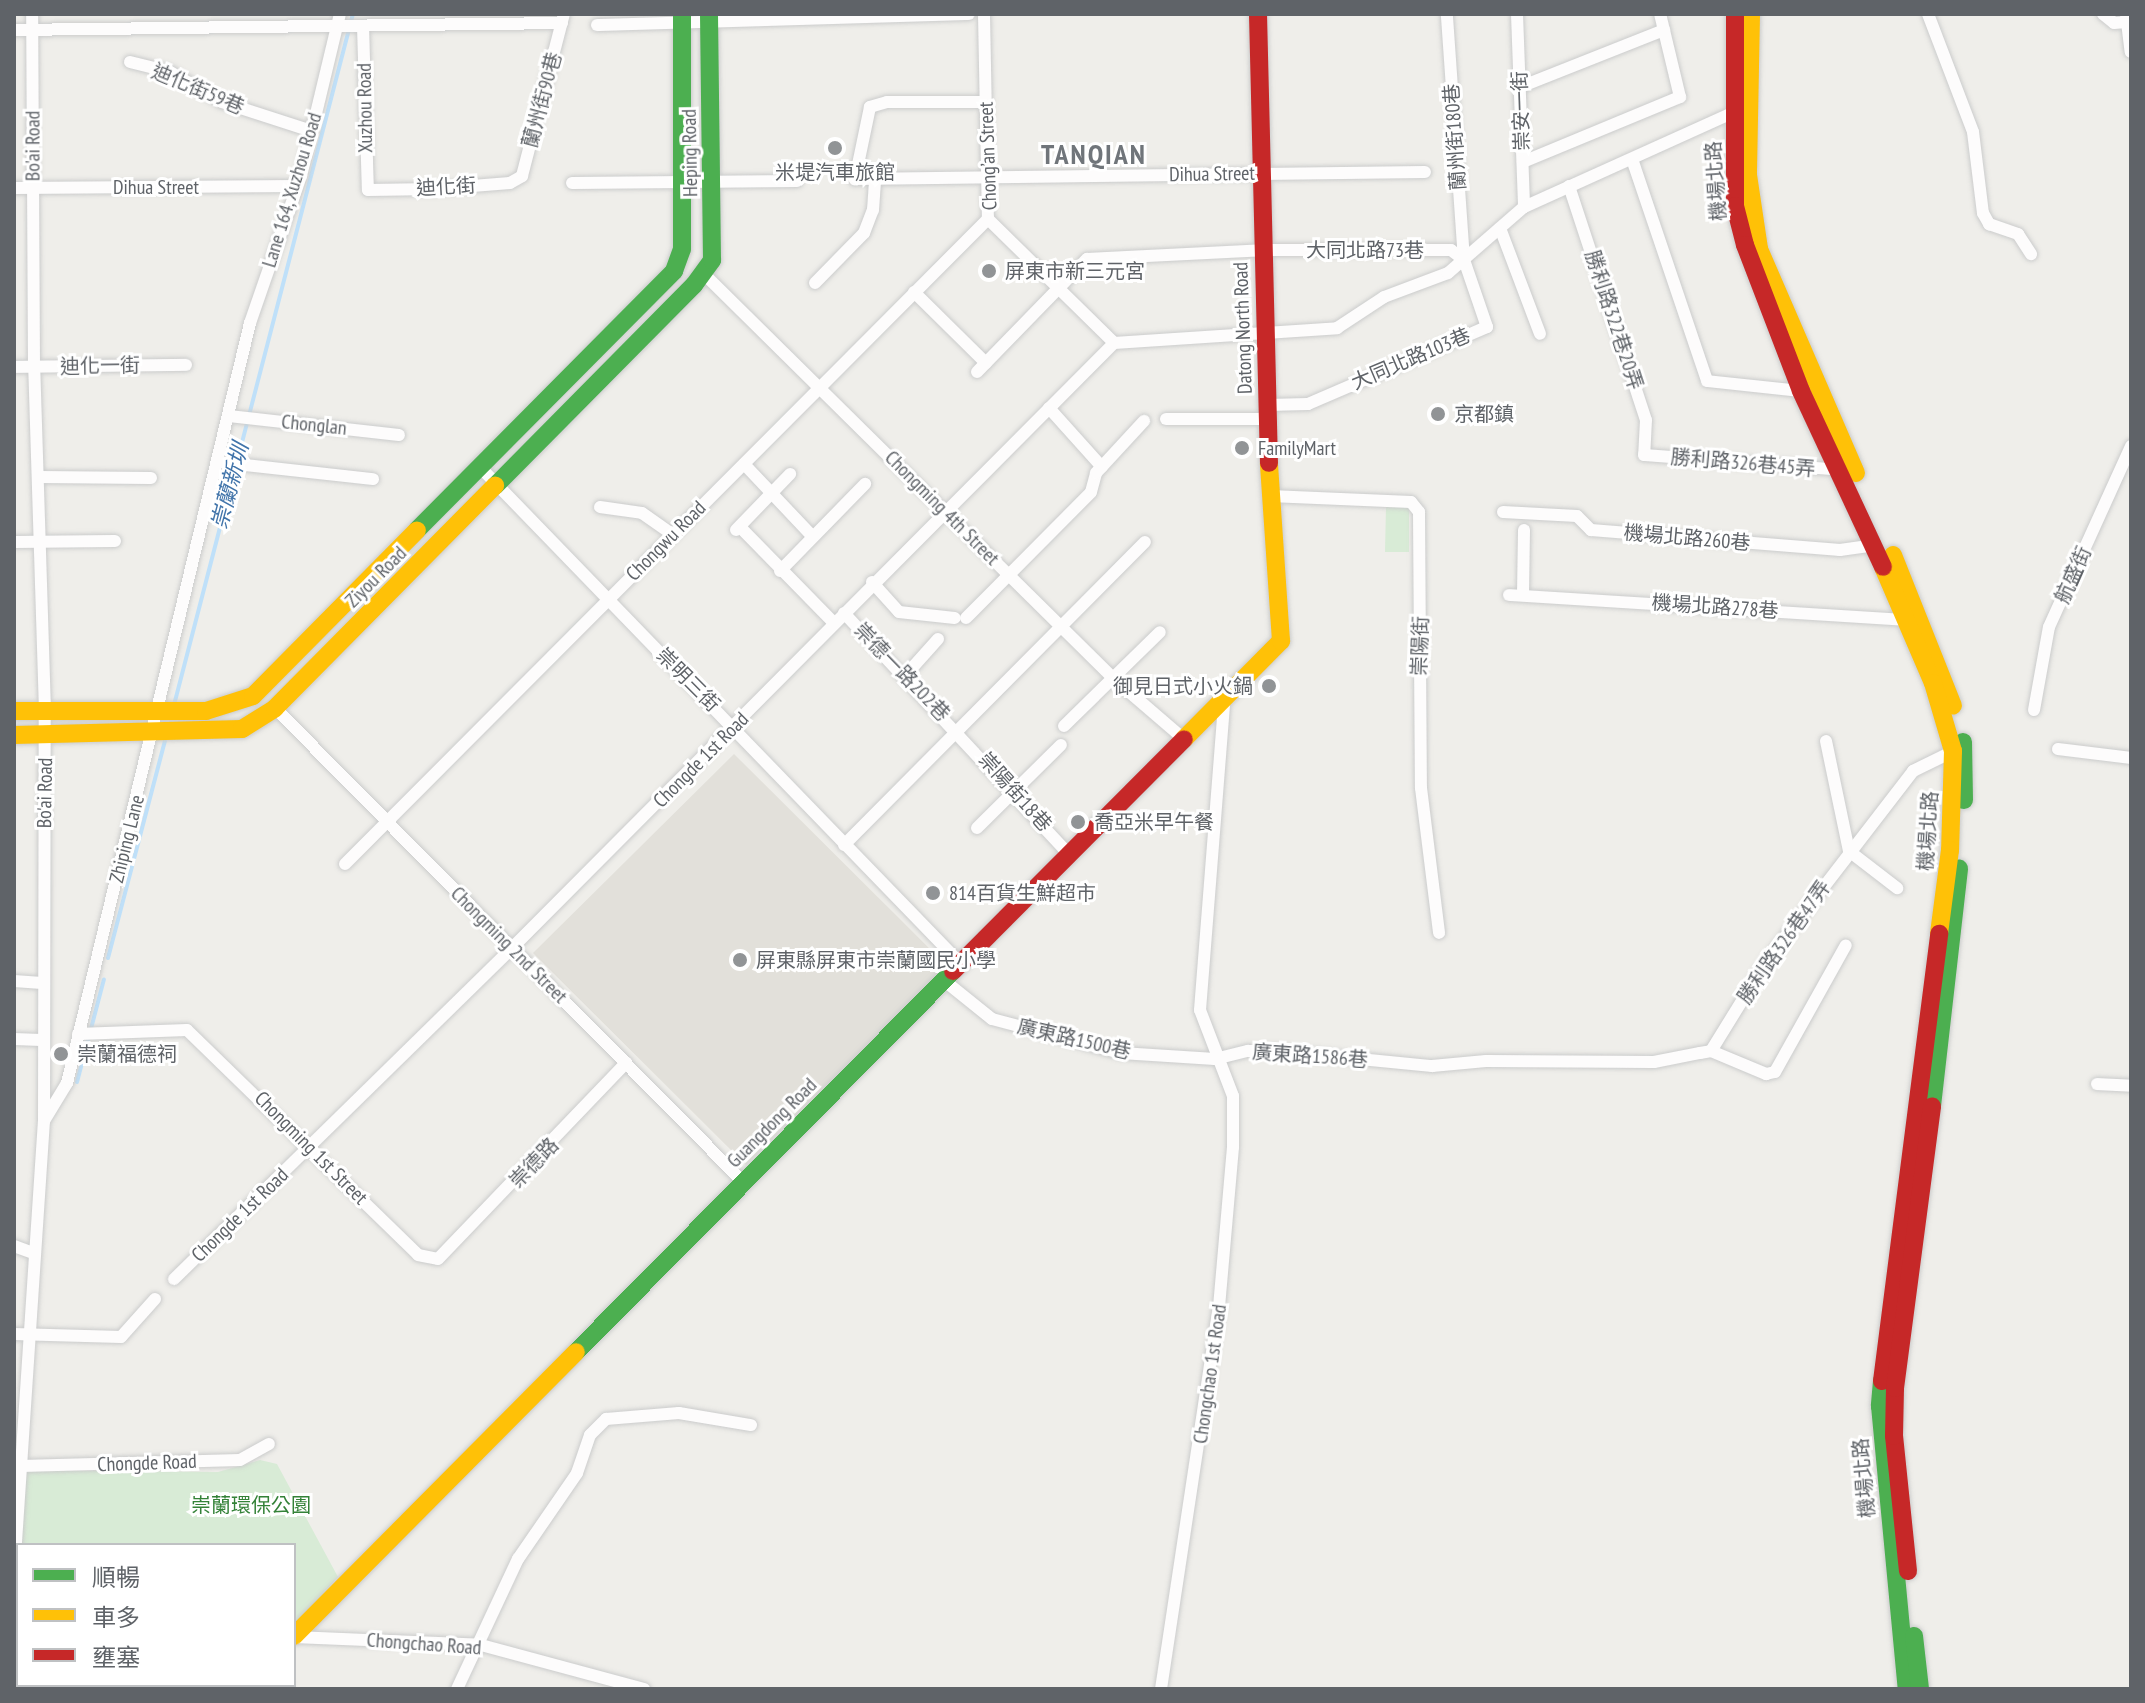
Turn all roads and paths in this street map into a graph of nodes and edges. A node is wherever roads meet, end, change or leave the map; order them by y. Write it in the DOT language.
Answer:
graph roads {
  1 [pos="32,14"];
  2 [pos="969,14"];
  3 [pos="984,14"];
  4 [pos="1258,14"];
  5 [pos="1447,14"];
  6 [pos="1517,14"];
  7 [pos="1660,14"];
  8 [pos="1735,14"];
  9 [pos="1751,14"];
  10 [pos="1928,14"];
  11 [pos="2103,14"];
  12 [pos="682,18"];
  13 [pos="710,18"];
  14 [pos="2126,18"];
  15 [pos="563,19"];
  16 [pos="349,24"];
  17 [pos="597,25"];
  18 [pos="33,29"];
  19 [pos="14,30"];
  20 [pos="1664,30"];
  21 [pos="2131,52"];
  22 [pos="130,62"];
  23 [pos="1520,87"];
  24 [pos="986,102"];
  25 [pos="1734,112"];
  26 [pos="312,131"];
  27 [pos="1632,159"];
  28 [pos="1523,162"];
  29 [pos="1425,172"];
  30 [pos="1262,173"];
  31 [pos="522,176"];
  32 [pos="875,179"];
  33 [pos="988,180"];
  34 [pos="713,181"];
  35 [pos="797,181"];
  36 [pos="684,182"];
  37 [pos="572,183"];
  38 [pos="297,186"];
  39 [pos="1569,186"];
  40 [pos="14,188"];
  41 [pos="33,188"];
  42 [pos="368,190"];
  43 [pos="1524,207"];
  44 [pos="988,219"];
  45 [pos="1500,228"];
  46 [pos="1262,250"];
  47 [pos="2031,254"];
  48 [pos="1464,260"];
  49 [pos="674,271"];
  50 [pos="699,279"];
  51 [pos="815,283"];
  52 [pos="1055,287"];
  53 [pos="914,292"];
  54 [pos="1266,333"];
  55 [pos="1540,334"];
  56 [pos="1114,343"];
  57 [pos="186,365"];
  58 [pos="14,367"];
  59 [pos="34,367"];
  60 [pos="819,386"];
  61 [pos="1801,391"];
  62 [pos="1049,408"];
  63 [pos="1268,412"];
  64 [pos="242,417"];
  65 [pos="1166,419"];
  66 [pos="1144,421"];
  67 [pos="399,435"];
  68 [pos="2131,446"];
  69 [pos="1644,455"];
  70 [pos="230,463"];
  71 [pos="744,464"];
  72 [pos="479,466"];
  73 [pos="1102,467"];
  74 [pos="1842,470"];
  75 [pos="790,474"];
  76 [pos="39,477"];
  77 [pos="151,478"];
  78 [pos="373,479"];
  79 [pos="496,484"];
  80 [pos="865,484"];
  81 [pos="774,491"];
  82 [pos="1270,496"];
  83 [pos="600,507"];
  84 [pos="947,510"];
  85 [pos="1503,512"];
  86 [pos="1524,530"];
  87 [pos="673,535"];
  88 [pos="813,537"];
  89 [pos="115,541"];
  90 [pos="14,542"];
  91 [pos="40,542"];
  92 [pos="1145,542"];
  93 [pos="1876,545"];
  94 [pos="780,571"];
  95 [pos="1011,577"];
  96 [pos="872,582"];
  97 [pos="608,600"];
  98 [pos="844,613"];
  99 [pos="1906,620"];
  100 [pos="834,623"];
  101 [pos="1062,626"];
  102 [pos="1160,632"];
  103 [pos="938,639"];
  104 [pos="1281,641"];
  105 [pos="904,677"];
  106 [pos="1113,678"];
  107 [pos="1224,703"];
  108 [pos="275,708"];
  109 [pos="169,710"];
  110 [pos="2034,710"];
  111 [pos="14,711"];
  112 [pos="45,711"];
  113 [pos="735,726"];
  114 [pos="1064,726"];
  115 [pos="959,730"];
  116 [pos="45,734"];
  117 [pos="163,734"];
  118 [pos="14,735"];
  119 [pos="1184,739"];
  120 [pos="1826,741"];
  121 [pos="1061,745"];
  122 [pos="1959,749"];
  123 [pos="2058,749"];
  124 [pos="2131,758"];
  125 [pos="1015,791"];
  126 [pos="388,821"];
  127 [pos="977,828"];
  128 [pos="844,845"];
  129 [pos="1849,851"];
  130 [pos="1070,855"];
  131 [pos="345,864"];
  132 [pos="1897,888"];
  133 [pos="1439,933"];
  134 [pos="1846,945"];
  135 [pos="512,948"];
  136 [pos="962,965"];
  137 [pos="14,981"];
  138 [pos="946,982"];
  139 [pos="42,983"];
  140 [pos="82,1033"];
  141 [pos="14,1039"];
  142 [pos="41,1040"];
  143 [pos="1711,1051"];
  144 [pos="1215,1059"];
  145 [pos="626,1063"];
  146 [pos="2097,1084"];
  147 [pos="2131,1086"];
  148 [pos="44,1121"];
  149 [pos="311,1147"];
  150 [pos="743,1182"];
  151 [pos="14,1246"];
  152 [pos="33,1253"];
  153 [pos="438,1259"];
  154 [pos="174,1279"];
  155 [pos="155,1299"];
  156 [pos="14,1334"];
  157 [pos="28,1334"];
  158 [pos="751,1425"];
  159 [pos="269,1444"];
  160 [pos="21,1466"];
  161 [pos="14,1572"];
  162 [pos="296,1634"];
  163 [pos="296,1636"];
  164 [pos="481,1645"];
  165 [pos="457,1689"];
  166 [pos="644,1689"];
  167 [pos="1161,1689"];
  168 [pos="1907,1689"];
  169 [pos="1920,1689"];
  1 -- 18 [label="street, Bo'ai Road"];
  2 -- 13 [label="street"];
  3 -- 24 [label="street, Chong’an Street"];
  4 -- 30 [label="street, Datong North Road"];
  5 -- 48 [label="street, 蘭州街180巷"];
  6 -- 23 [label="street, 崇安一街"];
  7 -- 20 [label="street"];
  8 -- 25 [label="street, 機場北路"];
  9 -- 122 [label="street, 機場北路"];
  10 -- 47 [label="street"];
  11 -- 14 [label="street"];
  12 -- 13 [label="street"];
  12 -- 17 [label="street"];
  12 -- 36 [label="street, Heping Road"];
  13 -- 34 [label="street, Heping Road"];
  14 -- 21 [label="street"];
  15 -- 16 [label="street"];
  15 -- 31 [label="street, 蘭州街90巷"];
  16 -- 18 [label="street"];
  16 -- 26 [label="street, Lane 164, Xuzhou Road"];
  16 -- 42 [label="street, Xuzhou Road"];
  18 -- 19 [label="street"];
  18 -- 41 [label="street, Bo'ai Road"];
  20 -- 23 [label="street"];
  20 -- 28 [label="street"];
  22 -- 26 [label="street, 迪化街59巷"];
  23 -- 28 [label="street, 崇安一街"];
  24 -- 32 [label="street, Dihua Street"];
  24 -- 33 [label="street, Chong’an Street"];
  25 -- 27 [label="street"];
  25 -- 61 [label="street, 機場北路"];
  26 -- 38 [label="street, Lane 164, Xuzhou Road"];
  27 -- 39 [label="street"];
  27 -- 61 [label="street"];
  28 -- 43 [label="street, 崇安一街"];
  29 -- 30 [label="street, Dihua Street"];
  30 -- 33 [label="street, Dihua Street"];
  30 -- 46 [label="street, Datong North Road"];
  31 -- 42 [label="street, 迪化街"];
  32 -- 33 [label="street, Dihua Street"];
  32 -- 51 [label="street"];
  33 -- 44 [label="street, Chong’an Street"];
  34 -- 35 [label="street"];
  34 -- 36 [label="street"];
  34 -- 50 [label="street, Heping Road"];
  36 -- 37 [label="street"];
  36 -- 49 [label="street, Heping Road"];
  38 -- 41 [label="street, Dihua Street"];
  38 -- 64 [label="street, Lane 164, Xuzhou Road"];
  39 -- 43 [label="street"];
  39 -- 69 [label="street, 勝利路322巷20弄"];
  40 -- 41 [label="street, Dihua Street"];
  41 -- 59 [label="street, Bo'ai Road"];
  43 -- 45 [label="street"];
  44 -- 52 [label="street, Chong’an Street"];
  44 -- 53 [label="street, Chongwu Road"];
  45 -- 48 [label="street"];
  45 -- 55 [label="street"];
  46 -- 48 [label="street, 大同北路73巷"];
  46 -- 52 [label="street, 大同北路73巷"];
  46 -- 54 [label="street, Datong North Road"];
  48 -- 54 [label="street"];
  48 -- 63 [label="street, 大同北路103巷"];
  49 -- 72 [label="street, Ziyou Road"];
  50 -- 60 [label="street, Chongming 4th Street"];
  50 -- 79 [label="street, Ziyou Road"];
  52 -- 53 [label="street, 大同北路73巷"];
  52 -- 56 [label="street, Chong’an Street"];
  53 -- 60 [label="street, Chongwu Road"];
  54 -- 56 [label="street"];
  54 -- 63 [label="street, Datong North Road"];
  56 -- 62 [label="street, Chongde 1st Road"];
  57 -- 59 [label="street, 迪化一街"];
  58 -- 59 [label="street, 迪化一街"];
  59 -- 76 [label="street, Bo'ai Road"];
  60 -- 71 [label="street, Chongwu Road"];
  60 -- 84 [label="street, Chongming 4th Street"];
  61 -- 74 [label="street, 機場北路"];
  62 -- 73 [label="street"];
  62 -- 84 [label="street, Chongde 1st Road"];
  63 -- 65 [label="street"];
  63 -- 82 [label="street, Datong North Road"];
  64 -- 67 [label="street, Chonglan"];
  64 -- 70 [label="street, Lane 164, Xuzhou Road"];
  66 -- 73 [label="street"];
  68 -- 110 [label="street, 航盛街"];
  69 -- 74 [label="street, 勝利路326巷45弄"];
  70 -- 78 [label="street"];
  70 -- 109 [label="street, Zhiping Lane"];
  71 -- 81 [label="street"];
  71 -- 87 [label="street, Chongwu Road"];
  72 -- 79 [label="street, 崇明三街"];
  72 -- 109 [label="street, Ziyou Road"];
  73 -- 95 [label="street"];
  74 -- 93 [label="street, 機場北路"];
  75 -- 81 [label="street"];
  76 -- 77 [label="street"];
  76 -- 91 [label="street, Bo'ai Road"];
  79 -- 97 [label="street, 崇明三街"];
  79 -- 108 [label="street, Ziyou Road"];
  80 -- 88 [label="street"];
  81 -- 88 [label="street"];
  81 -- 94 [label="street"];
  82 -- 104 [label="street, Datong North Road"];
  82 -- 133 [label="street, 崇陽街"];
  83 -- 87 [label="street"];
  84 -- 95 [label="street, Chongming 4th Street"];
  84 -- 96 [label="street, Chongde 1st Road"];
  85 -- 93 [label="street, 機場北路260巷"];
  86 -- 99 [label="street, 機場北路278巷"];
  87 -- 97 [label="street, Chongwu Road"];
  88 -- 94 [label="street"];
  89 -- 91 [label="street"];
  90 -- 91 [label="street"];
  91 -- 112 [label="street, Bo'ai Road"];
  92 -- 101 [label="street"];
  93 -- 99 [label="street, 機場北路"];
  94 -- 100 [label="street"];
  95 -- 96 [label="street"];
  95 -- 101 [label="street, Chongming 4th Street"];
  96 -- 98 [label="street, Chongde 1st Road"];
  97 -- 113 [label="street, 崇明三街"];
  97 -- 126 [label="street, Chongwu Road"];
  98 -- 100 [label="street, Chongde 1st Road"];
  98 -- 105 [label="street, 崇德一路202巷"];
  99 -- 122 [label="street, 機場北路"];
  100 -- 113 [label="street, Chongde 1st Road"];
  101 -- 106 [label="street, Chongming 4th Street"];
  101 -- 115 [label="street"];
  102 -- 106 [label="street"];
  103 -- 105 [label="street"];
  104 -- 107 [label="street, Guangdong Road"];
  105 -- 115 [label="street, 崇德一路202巷"];
  106 -- 114 [label="street"];
  106 -- 119 [label="street, Chongming 4th Street"];
  107 -- 119 [label="street, Guangdong Road"];
  107 -- 144 [label="street"];
  108 -- 117 [label="street, Ziyou Road"];
  108 -- 126 [label="street, Chongming 2nd Street"];
  109 -- 112 [label="street, Ziyou Road"];
  109 -- 117 [label="street, Zhiping Lane"];
  111 -- 112 [label="street, Ziyou Road"];
  112 -- 116 [label="street, Bo'ai Road"];
  113 -- 128 [label="street, 崇明三街"];
  113 -- 135 [label="street, Chongde 1st Road"];
  115 -- 125 [label="street, 崇陽街18巷"];
  115 -- 128 [label="street"];
  116 -- 117 [label="street, Ziyou Road"];
  116 -- 118 [label="street, Ziyou Road"];
  116 -- 139 [label="street, Bo'ai Road"];
  117 -- 140 [label="street, Zhiping Lane"];
  119 -- 130 [label="street, Guangdong Road"];
  120 -- 129 [label="street"];
  121 -- 125 [label="street"];
  122 -- 129 [label="street, 勝利路326巷47弄"];
  122 -- 168 [label="street, 機場北路"];
  122 -- 169 [label="street, 機場北路"];
  123 -- 124 [label="street"];
  125 -- 127 [label="street"];
  125 -- 130 [label="street, 崇陽街18巷"];
  126 -- 131 [label="street, Chongwu Road"];
  126 -- 135 [label="street, Chongming 2nd Street"];
  128 -- 136 [label="street, 崇明三街"];
  129 -- 132 [label="street"];
  129 -- 143 [label="street, 勝利路326巷47弄"];
  130 -- 136 [label="street, Guangdong Road"];
  134 -- 143 [label="street"];
  135 -- 145 [label="street, Chongming 2nd Street"];
  135 -- 149 [label="street, Chongde 1st Road"];
  136 -- 138 [label="street, Guangdong Road"];
  137 -- 139 [label="street"];
  138 -- 144 [label="street, 廣東路1500巷"];
  138 -- 150 [label="street, Guangdong Road"];
  139 -- 142 [label="street, Bo'ai Road"];
  140 -- 148 [label="street, Zhiping Lane"];
  140 -- 149 [label="street, Chongming 1st Street"];
  141 -- 142 [label="street"];
  142 -- 148 [label="street, Bo'ai Road"];
  143 -- 144 [label="street, 廣東路1586巷"];
  144 -- 167 [label="street, Chongchao 1st Road"];
  145 -- 150 [label="street, Chongming 2nd Street"];
  145 -- 153 [label="street, 崇德路"];
  146 -- 147 [label="street"];
  148 -- 152 [label="street, Bo'ai Road"];
  149 -- 153 [label="street, Chongming 1st Street"];
  149 -- 154 [label="street, Chongde 1st Road"];
  150 -- 162 [label="street, Guangdong Road"];
  151 -- 152 [label="street"];
  152 -- 157 [label="street, Bo'ai Road"];
  155 -- 157 [label="street"];
  156 -- 157 [label="street"];
  157 -- 160 [label="street, Bo'ai Road"];
  158 -- 164 [label="street"];
  159 -- 160 [label="street, Chongde Road"];
  160 -- 161 [label="street, Bo'ai Road"];
  163 -- 164 [label="street, Chongchao Road"];
  164 -- 165 [label="street"];
  164 -- 166 [label="street, Chongchao Road"];
}
